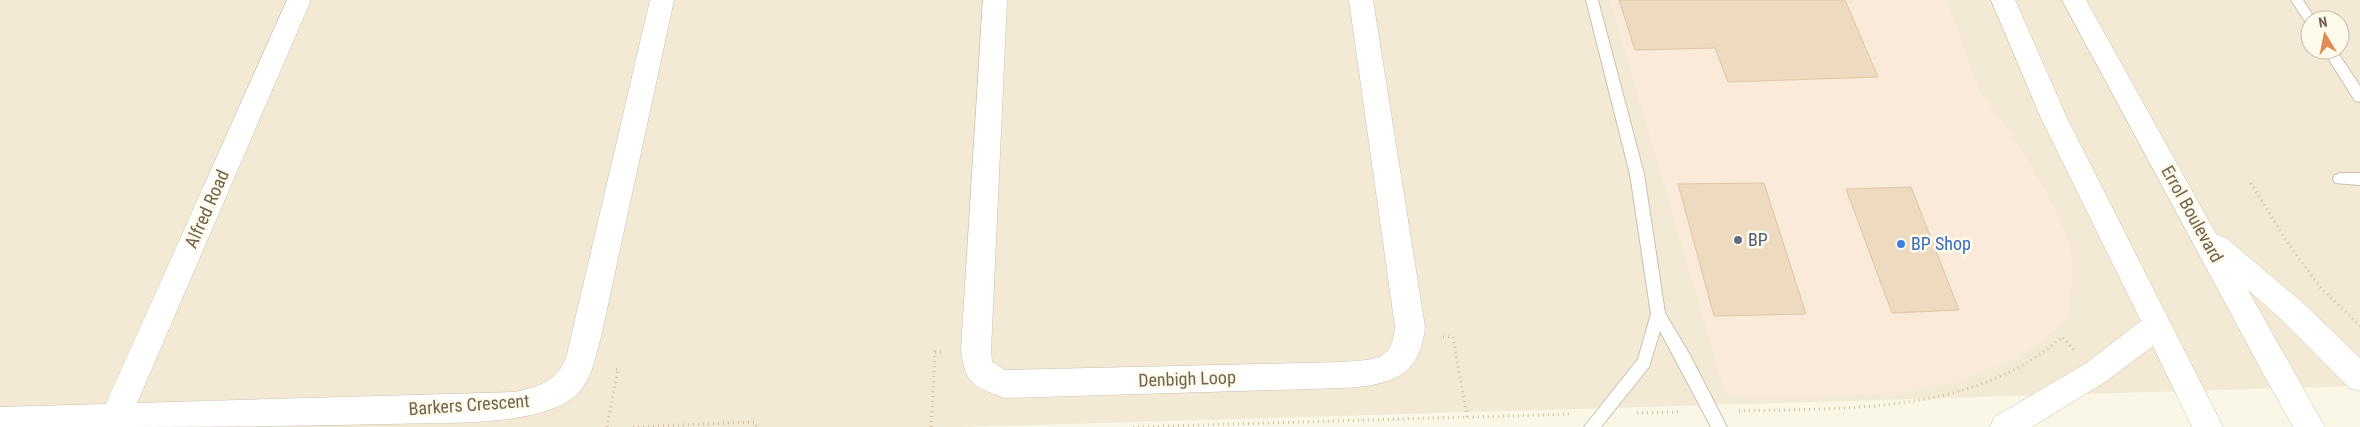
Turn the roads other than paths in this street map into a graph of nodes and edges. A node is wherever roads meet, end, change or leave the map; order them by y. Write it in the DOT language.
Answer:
graph roads {
  1 [pos="299,0"];
  2 [pos="662,0"];
  3 [pos="995,0"];
  4 [pos="1361,0"];
  5 [pos="1592,0"];
  6 [pos="2003,0"];
  7 [pos="2074,0"];
  8 [pos="2336,60"];
  9 [pos="2360,97"];
  10 [pos="2340,179"];
  11 [pos="2360,179"];
  12 [pos="2204,235"];
  13 [pos="1658,314"];
  14 [pos="2157,326"];
  15 [pos="2360,378"];
  16 [pos="115,418"];
  17 [pos="0,421"];
  18 [pos="1592,427"];
  19 [pos="1719,427"];
  20 [pos="2005,427"];
  21 [pos="2208,427"];
  22 [pos="2310,427"];
  1 -- 16 [label="street, Alfred Road"];
  2 -- 16 [label="street, Barkers Crescent"];
  3 -- 4 [label="street, Denbigh Loop"];
  5 -- 13 [label="lane"];
  6 -- 14 [label="street"];
  7 -- 12 [label="street, Errol Boulevard"];
  8 -- 9 [label="lane"];
  10 -- 11 [label="lane"];
  12 -- 15 [label="street"];
  12 -- 22 [label="street, Errol Boulevard"];
  13 -- 18 [label="lane"];
  13 -- 19 [label="lane"];
  14 -- 20 [label="street"];
  14 -- 21 [label="street"];
  16 -- 17 [label="street, Barkers Crescent"];
}
